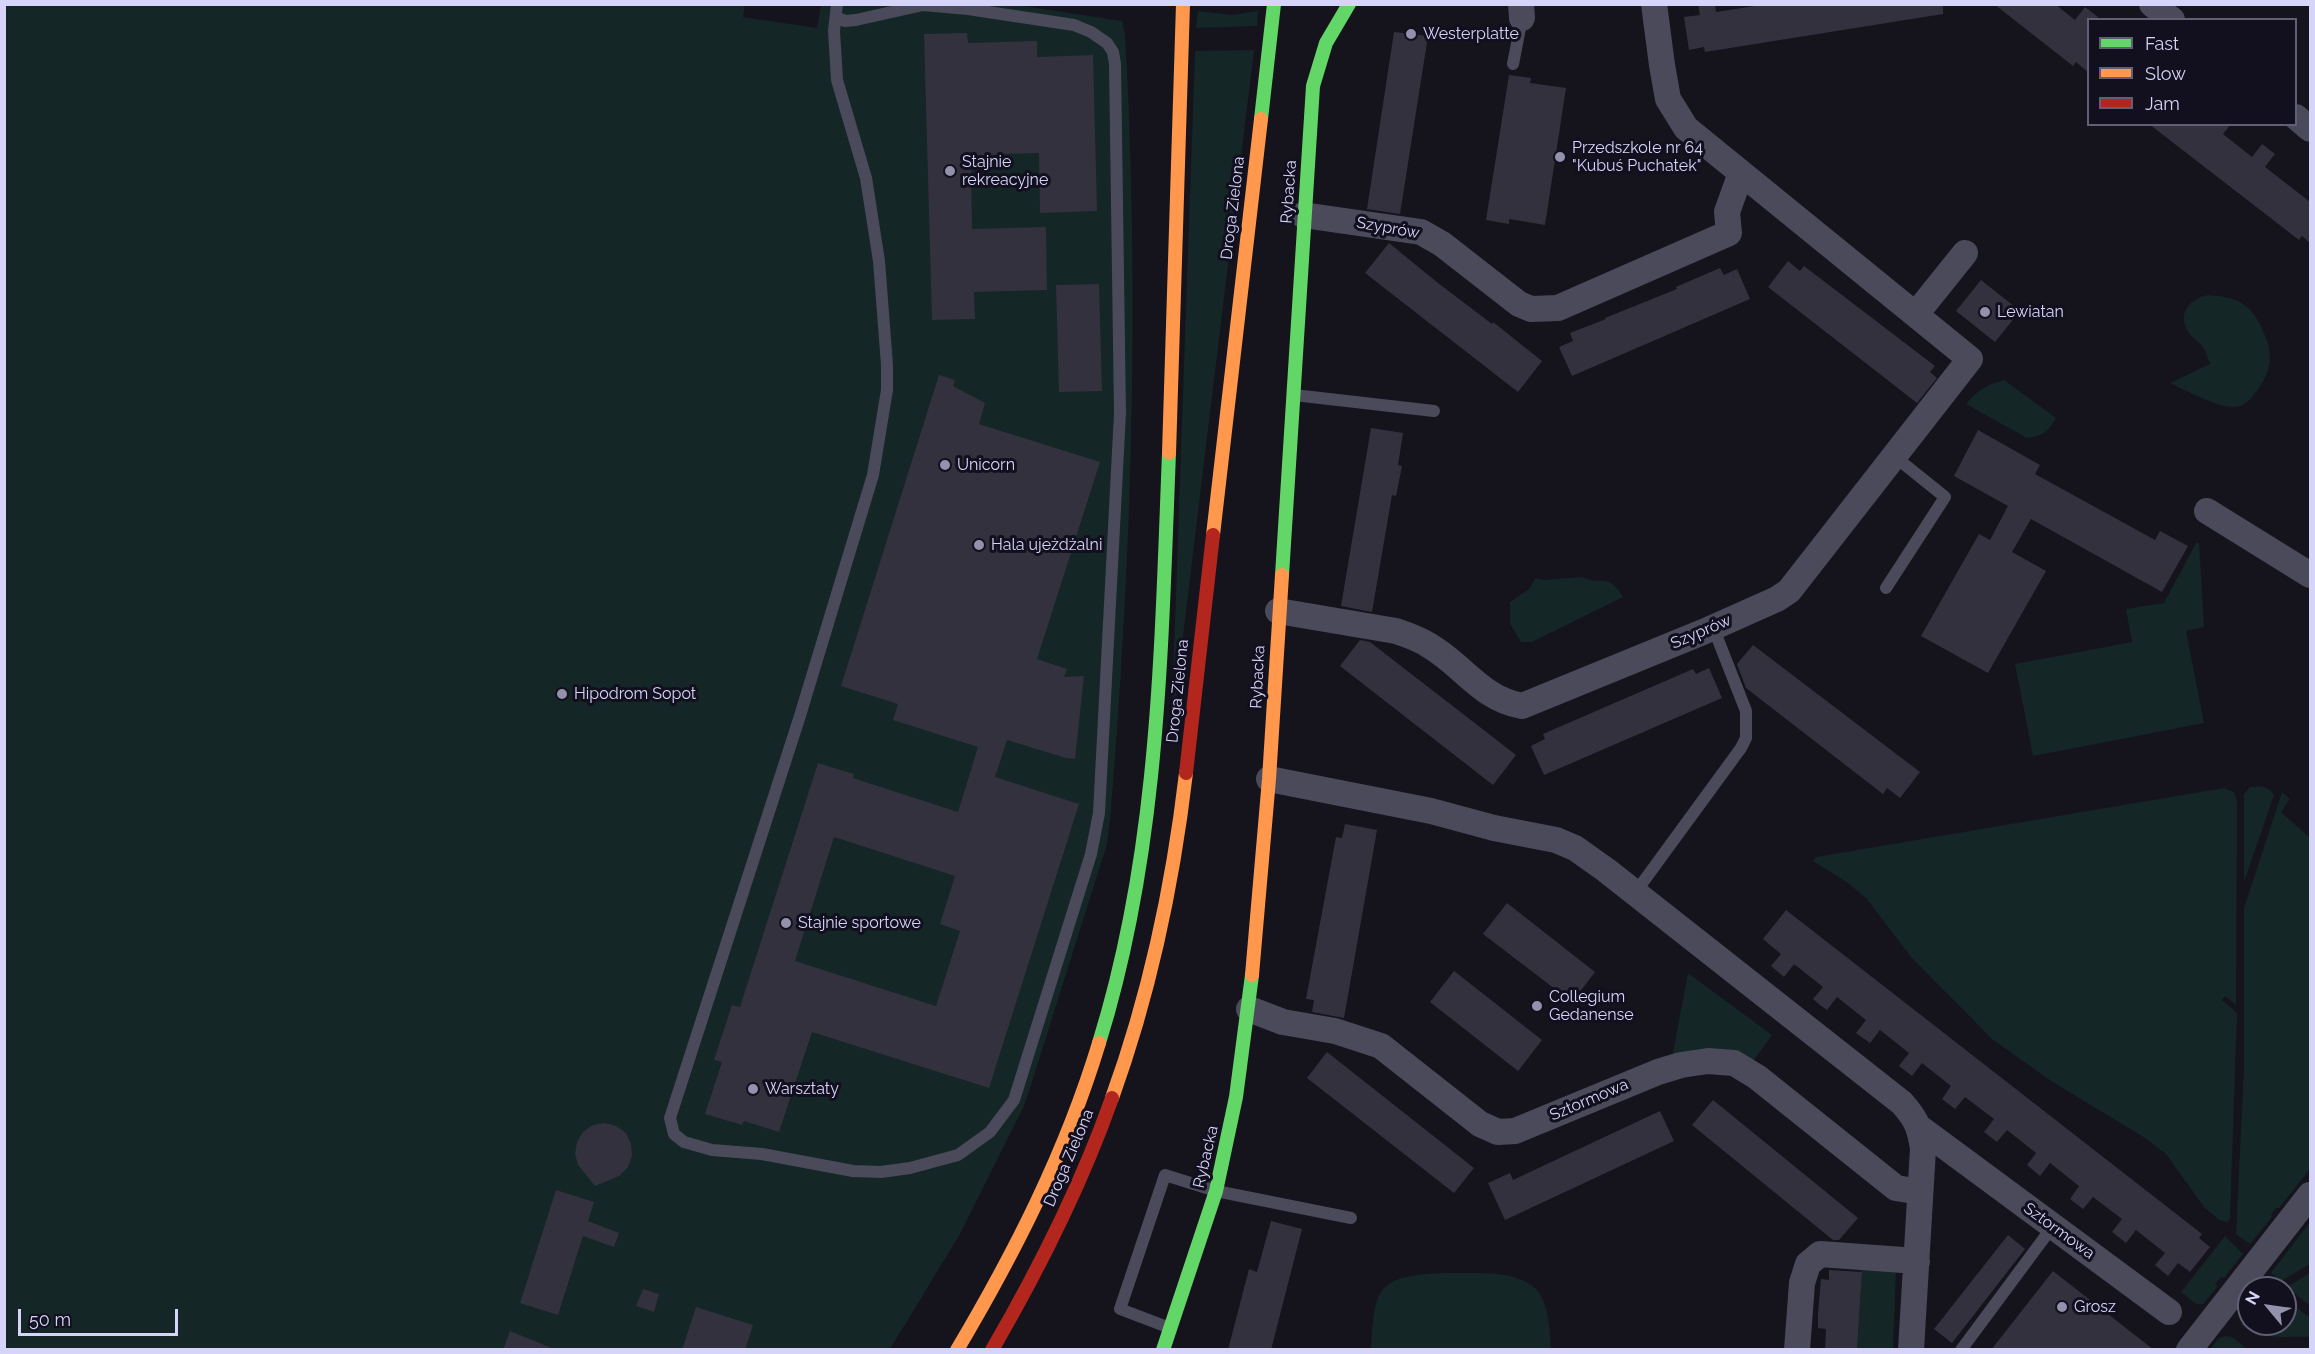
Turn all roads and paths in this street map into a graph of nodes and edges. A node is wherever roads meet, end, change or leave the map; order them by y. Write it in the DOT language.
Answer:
graph roads {
  1 [pos="1183,4"];
  2 [pos="1274,4"];
  3 [pos="1349,4"];
  4 [pos="1654,4"];
  5 [pos="2152,4"];
  6 [pos="836,11"];
  7 [pos="1521,11"];
  8 [pos="2170,18"];
  9 [pos="1513,64"];
  10 [pos="2297,119"];
  11 [pos="2310,129"];
  12 [pos="1741,173"];
  13 [pos="1304,215"];
  14 [pos="1965,253"];
  15 [pos="1916,314"];
  16 [pos="1292,395"];
  17 [pos="1434,411"];
  18 [pos="1888,464"];
  19 [pos="2207,511"];
  20 [pos="2310,575"];
  21 [pos="1886,588"];
  22 [pos="1278,611"];
  23 [pos="1713,627"];
  24 [pos="1269,779"];
  25 [pos="1635,893"];
  26 [pos="1248,1009"];
  27 [pos="1920,1128"];
  28 [pos="1216,1191"];
  29 [pos="1920,1192"];
  30 [pos="2310,1195"];
  31 [pos="1351,1218"];
  32 [pos="2053,1226"];
  33 [pos="1917,1261"];
  34 [pos="2169,1312"];
  35 [pos="1170,1328"];
  36 [pos="957,1350"];
  37 [pos="992,1350"];
  38 [pos="1163,1350"];
  39 [pos="1797,1350"];
  40 [pos="1911,1350"];
  41 [pos="1961,1350"];
  42 [pos="2189,1350"];
  1 -- 36 [label="street, Droga Zielona"];
  2 -- 37 [label="street, Droga Zielona"];
  3 -- 13 [label="street, Rybacka"];
  4 -- 12 [label="street, Szyprów"];
  5 -- 8 [label="street"];
  6 -- 6 [label="lane"];
  7 -- 9 [label="lane"];
  10 -- 11 [label="street"];
  12 -- 13 [label="street, Szyprów"];
  12 -- 15 [label="street, Szyprów"];
  13 -- 16 [label="street, Rybacka"];
  14 -- 15 [label="street"];
  15 -- 18 [label="street, Szyprów"];
  16 -- 17 [label="lane"];
  16 -- 22 [label="street, Rybacka"];
  18 -- 21 [label="lane"];
  18 -- 23 [label="street, Szyprów"];
  19 -- 20 [label="street"];
  22 -- 23 [label="street, Szyprów"];
  22 -- 24 [label="street, Rybacka"];
  23 -- 25 [label="lane"];
  24 -- 25 [label="street, Sztormowa"];
  24 -- 26 [label="street, Rybacka"];
  25 -- 27 [label="street, Sztormowa"];
  26 -- 28 [label="street, Rybacka"];
  26 -- 29 [label="street, Sztormowa"];
  27 -- 29 [label="street, Sztormowa"];
  27 -- 32 [label="street, Sztormowa"];
  28 -- 31 [label="lane"];
  28 -- 35 [label="street, Rybacka"];
  28 -- 35 [label="lane"];
  29 -- 33 [label="street, Sztormowa"];
  30 -- 42 [label="street"];
  32 -- 34 [label="street, Sztormowa"];
  32 -- 41 [label="lane"];
  33 -- 39 [label="street"];
  33 -- 40 [label="street, Sztormowa"];
  35 -- 38 [label="street, Rybacka"];
}
